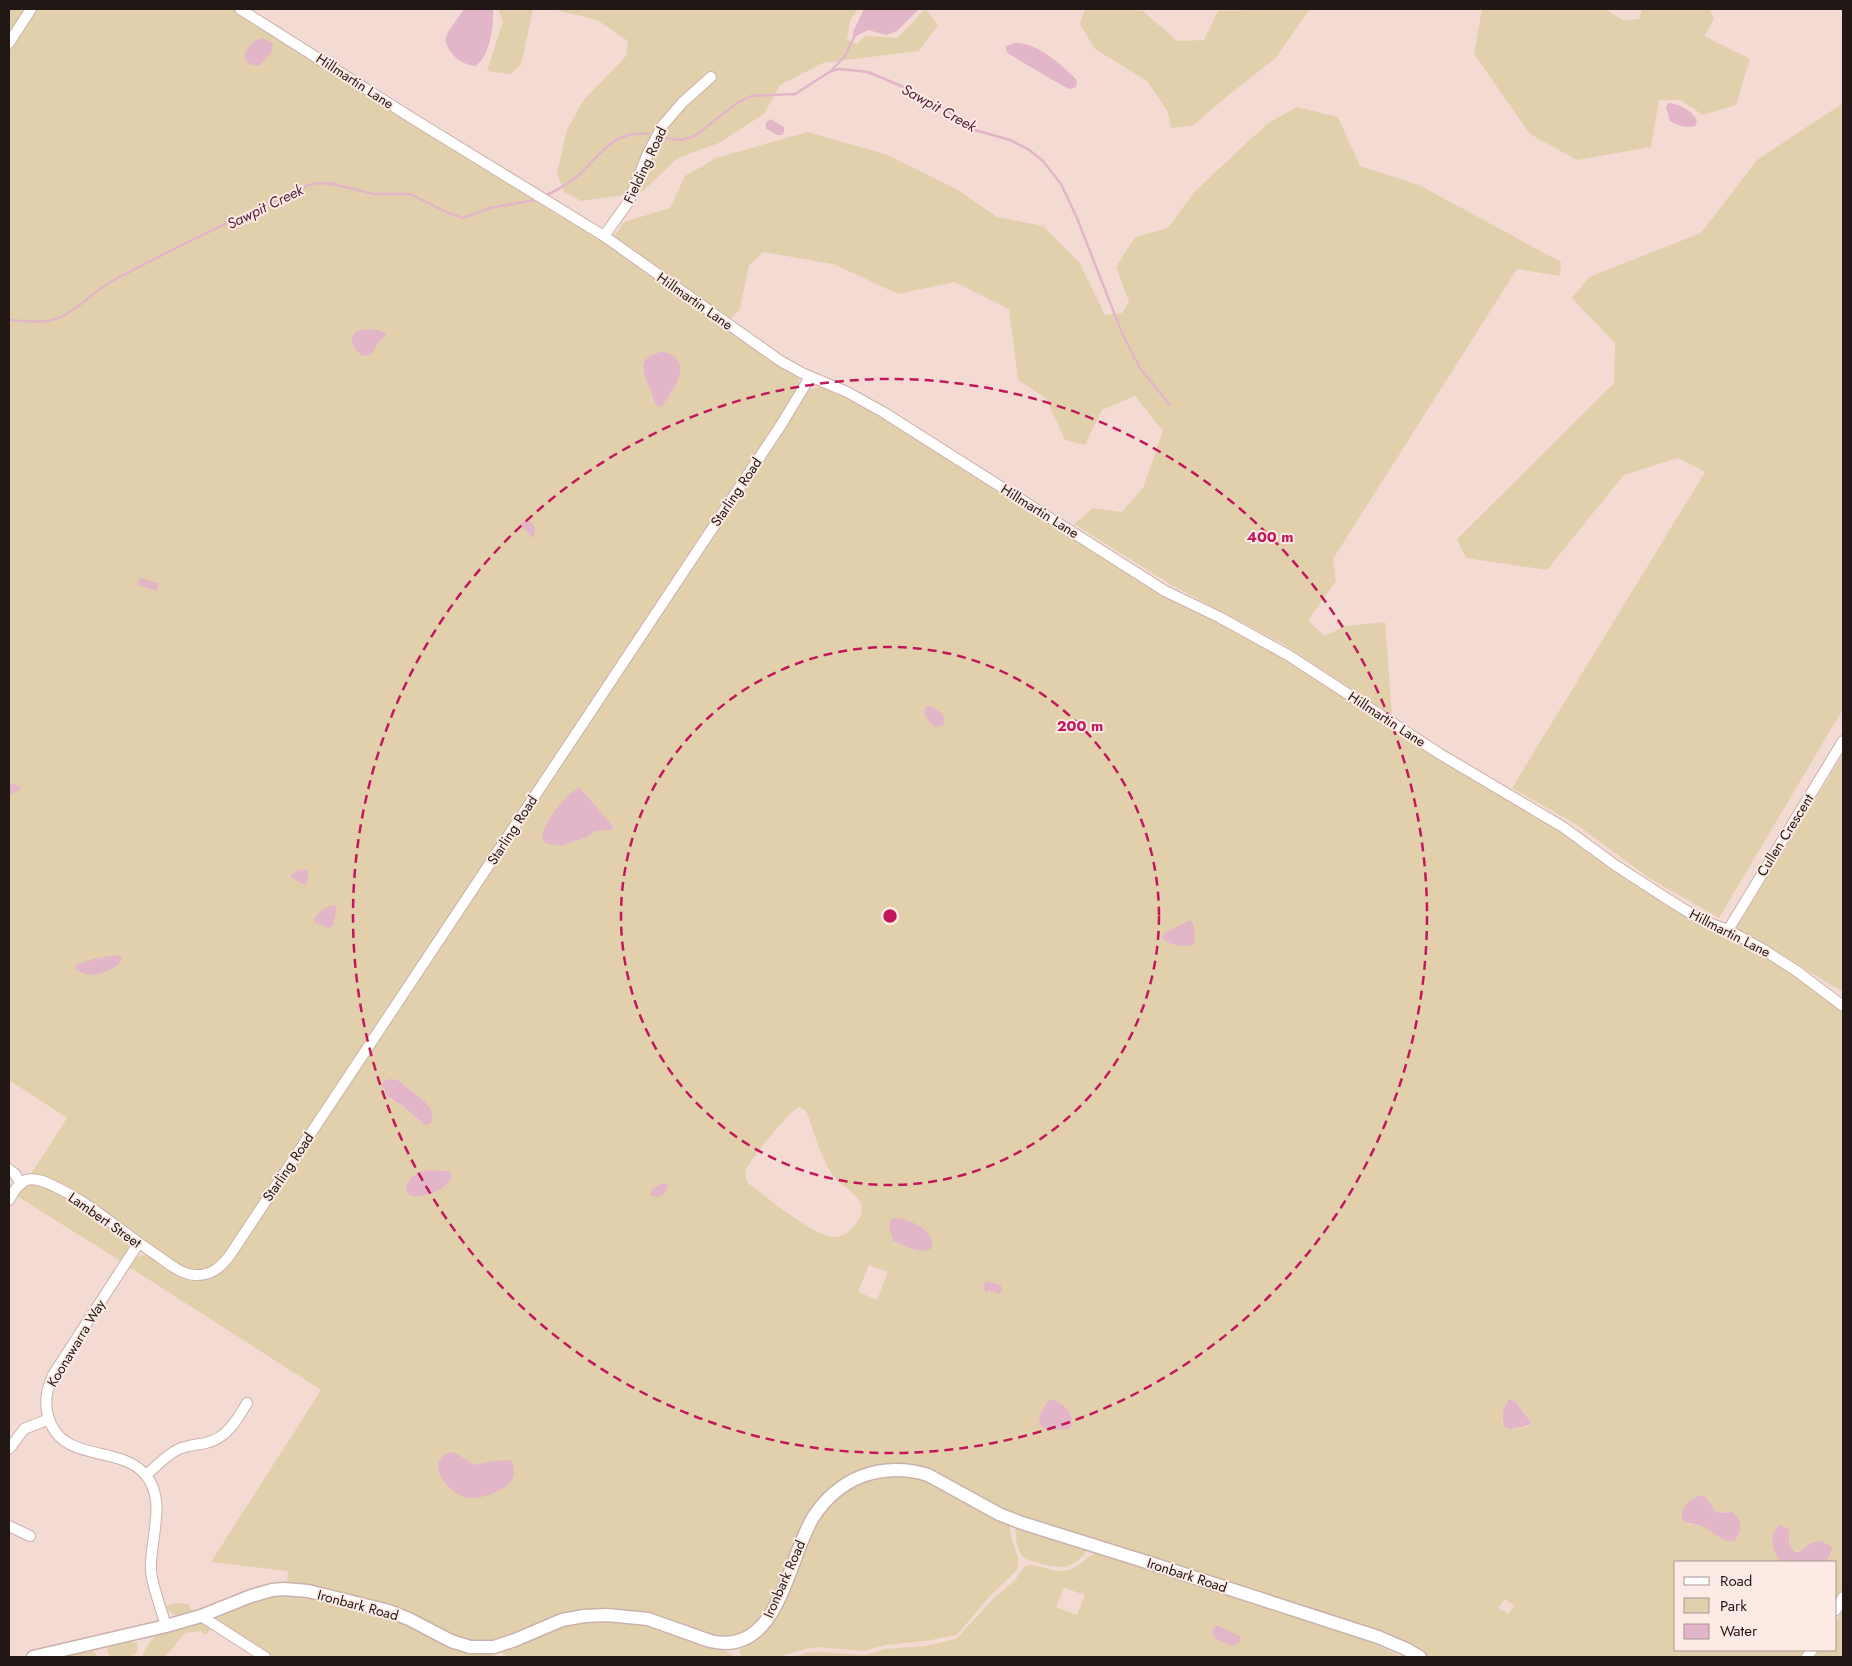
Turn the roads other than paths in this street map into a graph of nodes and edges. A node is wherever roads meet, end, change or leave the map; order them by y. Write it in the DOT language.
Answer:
graph roads {
  1 [pos="31,9"];
  2 [pos="240,9"];
  3 [pos="9,43"];
  4 [pos="712,77"];
  5 [pos="604,236"];
  6 [pos="810,377"];
  7 [pos="1843,741"];
  8 [pos="1728,930"];
  9 [pos="1843,1006"];
  10 [pos="9,1168"];
  11 [pos="21,1184"];
  12 [pos="9,1200"];
  13 [pos="138,1244"];
  14 [pos="206,1274"];
  15 [pos="246,1403"];
  16 [pos="49,1419"];
  17 [pos="9,1449"];
  18 [pos="146,1475"];
  19 [pos="9,1526"];
  20 [pos="30,1536"];
  21 [pos="1843,1597"];
  22 [pos="1837,1608"];
  23 [pos="201,1616"];
  24 [pos="166,1626"];
  25 [pos="33,1657"];
  26 [pos="265,1657"];
  27 [pos="1420,1657"];
  1 -- 3 [label="street"];
  2 -- 5 [label="street, Hillmartin Lane"];
  4 -- 5 [label="street, Fielding Road"];
  5 -- 6 [label="street, Hillmartin Lane"];
  6 -- 8 [label="street, Hillmartin Lane"];
  6 -- 14 [label="street, Starling Road"];
  7 -- 8 [label="street, Cullen Crescent"];
  8 -- 9 [label="street, Hillmartin Lane"];
  10 -- 11 [label="street"];
  11 -- 12 [label="street"];
  11 -- 13 [label="street, Lambert Street"];
  13 -- 14 [label="street, Lambert Street"];
  13 -- 16 [label="street, Koonawarra Way"];
  15 -- 18 [label="street"];
  16 -- 17 [label="street"];
  16 -- 18 [label="street"];
  18 -- 24 [label="street"];
  19 -- 20 [label="street"];
  21 -- 22 [label="street"];
  23 -- 24 [label="street, Ironbark Road"];
  23 -- 26 [label="street"];
  23 -- 27 [label="street, Ironbark Road"];
  24 -- 25 [label="street, Ironbark Road"];
}
